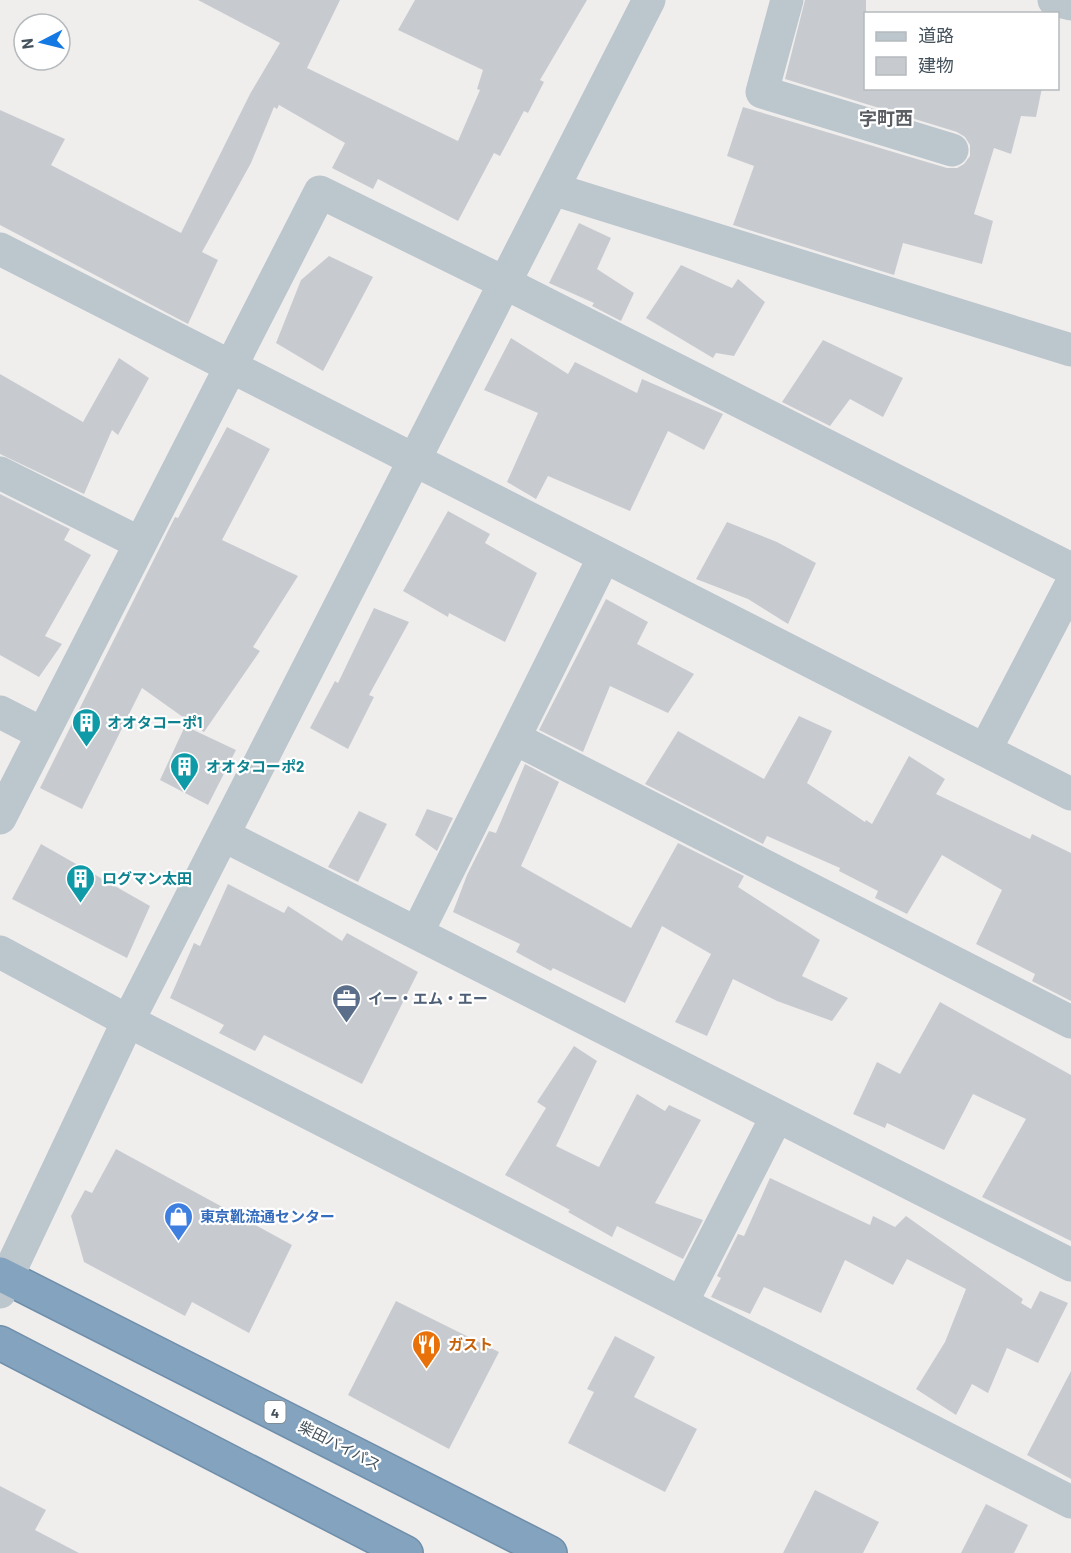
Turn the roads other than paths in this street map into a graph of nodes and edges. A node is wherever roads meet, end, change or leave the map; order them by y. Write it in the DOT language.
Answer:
graph roads {
  1 [pos="649,0"];
  2 [pos="787,0"];
  3 [pos="1054,0"];
  4 [pos="1071,4"];
  5 [pos="952,150"];
  6 [pos="553,189"];
  7 [pos="0,249"];
  8 [pos="505,282"];
  9 [pos="1071,350"];
  10 [pos="230,367"];
  11 [pos="414,461"];
  12 [pos="0,473"];
  13 [pos="140,543"];
  14 [pos="604,557"];
  15 [pos="1071,569"];
  16 [pos="1071,585"];
  17 [pos="0,712"];
  18 [pos="43,734"];
  19 [pos="514,738"];
  20 [pos="985,750"];
  21 [pos="1071,794"];
  22 [pos="0,818"];
  23 [pos="223,836"];
  24 [pos="417,933"];
  25 [pos="0,952"];
  26 [pos="128,1021"];
  27 [pos="1071,1022"];
  28 [pos="777,1116"];
  29 [pos="1071,1265"];
  30 [pos="2,1281"];
  31 [pos="682,1302"];
  32 [pos="0,1343"];
  33 [pos="1071,1502"];
  34 [pos="406,1553"];
  35 [pos="550,1553"];
  1 -- 6 [label="street"];
  2 -- 5 [label="street"];
  3 -- 4 [label="street"];
  6 -- 8 [label="street"];
  6 -- 9 [label="street"];
  7 -- 10 [label="street"];
  8 -- 10 [label="street"];
  8 -- 11 [label="street"];
  8 -- 15 [label="street"];
  10 -- 11 [label="street"];
  10 -- 13 [label="street"];
  11 -- 14 [label="street"];
  11 -- 23 [label="street"];
  12 -- 13 [label="street"];
  13 -- 18 [label="street"];
  14 -- 19 [label="street"];
  14 -- 20 [label="street"];
  16 -- 20 [label="street"];
  17 -- 18 [label="street"];
  18 -- 22 [label="street"];
  19 -- 24 [label="street"];
  19 -- 27 [label="street"];
  20 -- 21 [label="street"];
  23 -- 24 [label="street"];
  23 -- 26 [label="street"];
  24 -- 28 [label="street"];
  25 -- 26 [label="street"];
  26 -- 30 [label="street"];
  26 -- 31 [label="street"];
  28 -- 29 [label="street"];
  28 -- 31 [label="street"];
  30 -- 35 [label="highway, 柴田バイパス / 4"];
  31 -- 33 [label="street"];
  32 -- 34 [label="highway"];
}
